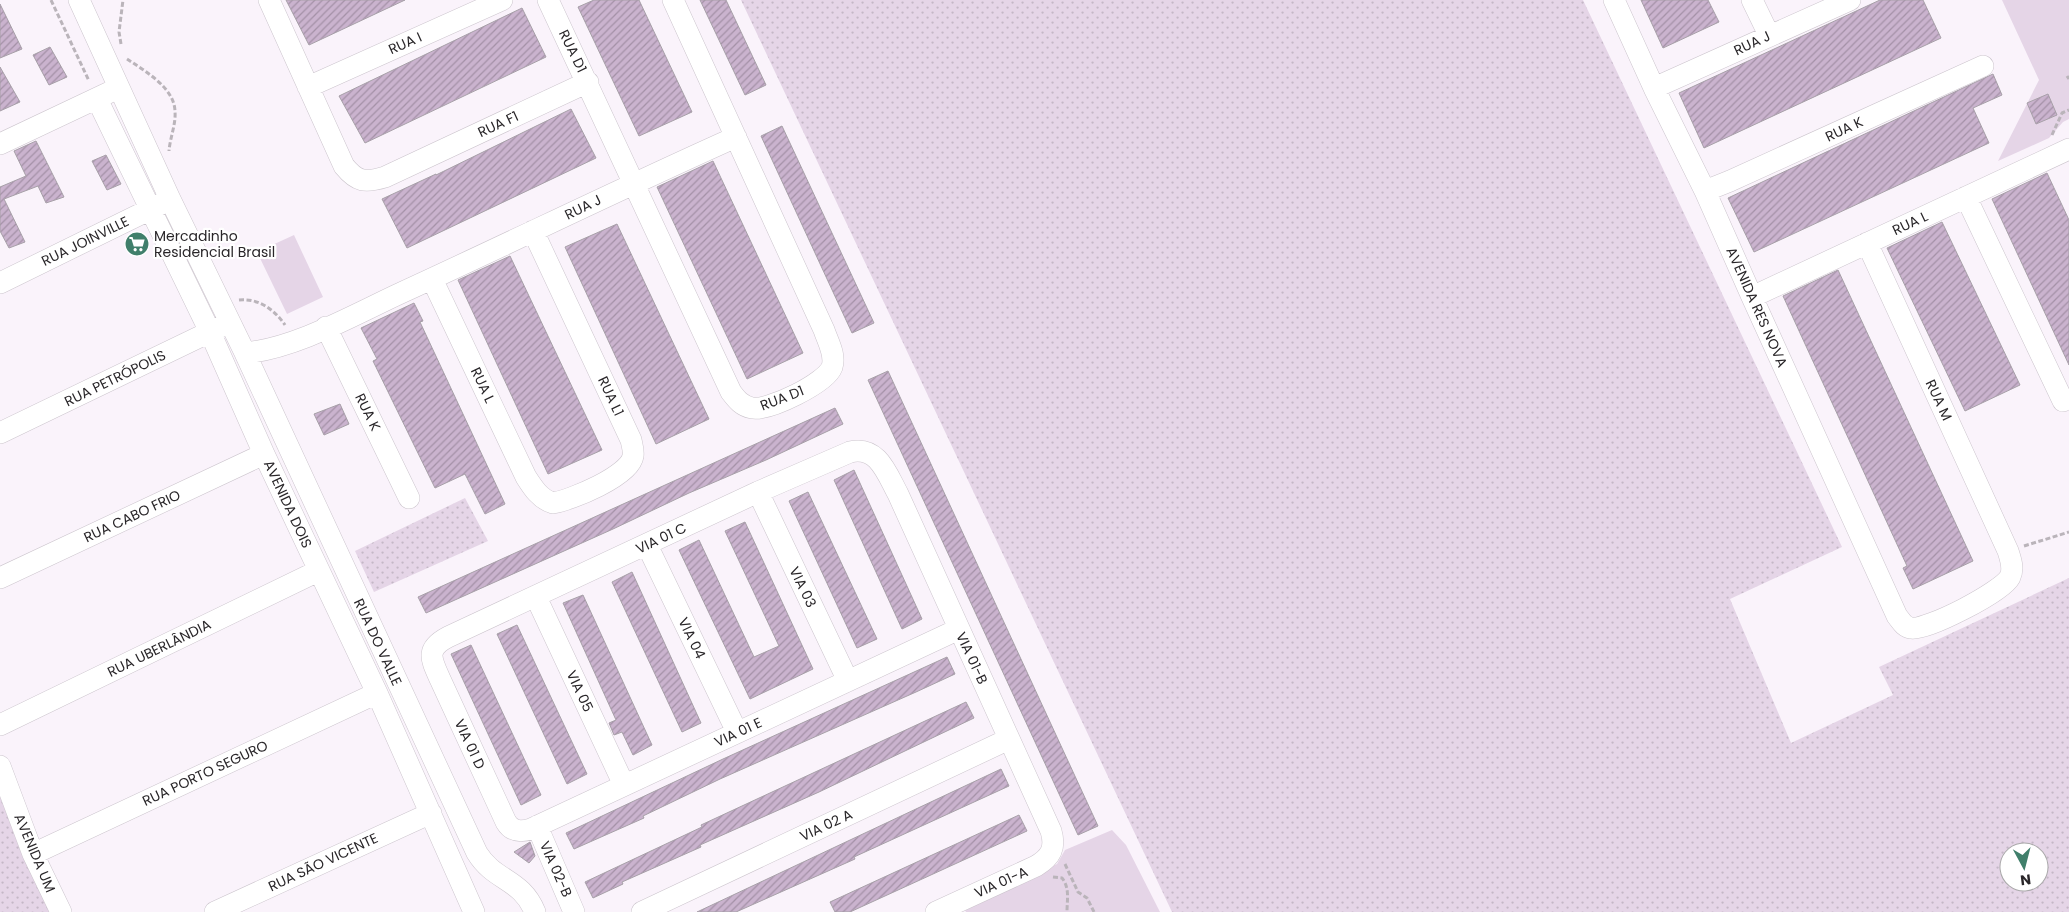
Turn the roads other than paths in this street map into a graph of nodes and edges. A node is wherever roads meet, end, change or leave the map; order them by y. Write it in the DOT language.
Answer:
graph roads {
  1 [pos="79,0"];
  2 [pos="269,0"];
  3 [pos="502,0"];
  4 [pos="548,0"];
  5 [pos="673,0"];
  6 [pos="1614,0"];
  7 [pos="1752,0"];
  8 [pos="1850,0"];
  9 [pos="1769,35"];
  10 [pos="1982,66"];
  11 [pos="588,82"];
  12 [pos="308,87"];
  13 [pos="119,88"];
  14 [pos="1654,88"];
  15 [pos="97,98"];
  16 [pos="736,138"];
  17 [pos="0,144"];
  18 [pos="2069,149"];
  19 [pos="633,183"];
  20 [pos="1705,191"];
  21 [pos="1966,197"];
  22 [pos="170,199"];
  23 [pos="150,210"];
  24 [pos="533,232"];
  25 [pos="1867,243"];
  26 [pos="432,279"];
  27 [pos="0,283"];
  28 [pos="1752,297"];
  29 [pos="236,314"];
  30 [pos="326,327"];
  31 [pos="210,332"];
  32 [pos="244,353"];
  33 [pos="2063,401"];
  34 [pos="0,433"];
  35 [pos="264,454"];
  36 [pos="888,476"];
  37 [pos="535,490"];
  38 [pos="758,492"];
  39 [pos="409,498"];
  40 [pos="647,545"];
  41 [pos="318,571"];
  42 [pos="0,578"];
  43 [pos="536,597"];
  44 [pos="1897,616"];
  45 [pos="959,629"];
  46 [pos="432,654"];
  47 [pos="848,681"];
  48 [pos="377,693"];
  49 [pos="0,725"];
  50 [pos="737,732"];
  51 [pos="1009,739"];
  52 [pos="0,766"];
  53 [pos="624,785"];
  54 [pos="431,813"];
  55 [pos="537,826"];
  56 [pos="516,830"];
  57 [pos="1054,841"];
  58 [pos="33,854"];
  59 [pos="61,912"];
  60 [pos="215,912"];
  61 [pos="474,912"];
  62 [pos="536,912"];
  63 [pos="574,912"];
  64 [pos="642,912"];
  65 [pos="936,912"];
  1 -- 13 [label="street, RUA DO VALLE"];
  2 -- 12 [label="street"];
  3 -- 12 [label="street, RUA I"];
  4 -- 11 [label="street, RUA D1"];
  5 -- 16 [label="street, RUA D1"];
  6 -- 14 [label="street, AVENIDA RES NOVA"];
  7 -- 9 [label="street"];
  8 -- 9 [label="street, RUA J"];
  9 -- 14 [label="street, RUA J"];
  10 -- 20 [label="street, RUA K"];
  11 -- 12 [label="street, RUA F1"];
  11 -- 19 [label="street, RUA D1"];
  13 -- 15 [label="street"];
  13 -- 22 [label="street, RUA DO VALLE"];
  14 -- 20 [label="street, AVENIDA RES NOVA"];
  15 -- 17 [label="street"];
  15 -- 23 [label="street, AVENIDA DOIS"];
  16 -- 19 [label="street, RUA J"];
  16 -- 19 [label="street, RUA D1"];
  18 -- 21 [label="street, RUA L"];
  19 -- 24 [label="street, RUA J"];
  20 -- 28 [label="street, AVENIDA RES NOVA"];
  21 -- 25 [label="street, RUA L"];
  21 -- 33 [label="street"];
  22 -- 23 [label="street, RUA JOINVILLE"];
  22 -- 29 [label="street, RUA DO VALLE"];
  23 -- 27 [label="street, RUA JOINVILLE"];
  23 -- 31 [label="street, AVENIDA DOIS"];
  24 -- 26 [label="street, RUA J"];
  24 -- 37 [label="street, RUA L1"];
  25 -- 28 [label="street, RUA L"];
  25 -- 44 [label="street, RUA M"];
  26 -- 30 [label="street, RUA J"];
  26 -- 37 [label="street, RUA L"];
  28 -- 44 [label="street, AVENIDA RES NOVA"];
  29 -- 31 [label="street, RUA PETRÓPOLIS"];
  29 -- 32 [label="street, RUA DO VALLE"];
  30 -- 32 [label="street, RUA J"];
  30 -- 39 [label="street, RUA K"];
  31 -- 34 [label="street, RUA PETRÓPOLIS"];
  31 -- 35 [label="street, AVENIDA DOIS"];
  32 -- 62 [label="street, RUA DO VALLE"];
  35 -- 41 [label="street, AVENIDA DOIS"];
  35 -- 42 [label="street, RUA CABO FRIO"];
  36 -- 38 [label="street, VIA 01 C"];
  36 -- 45 [label="street, VIA 01-B"];
  38 -- 40 [label="street, VIA 01 C"];
  38 -- 47 [label="street, VIA 03"];
  40 -- 43 [label="street, VIA 01 C"];
  40 -- 50 [label="street, VIA 04"];
  41 -- 48 [label="street, AVENIDA DOIS"];
  41 -- 49 [label="street, RUA UBERLÂNDIA"];
  43 -- 46 [label="street, VIA 01 C"];
  43 -- 53 [label="street, VIA 05"];
  45 -- 47 [label="street, VIA 01 E"];
  45 -- 51 [label="street, VIA 01-B"];
  46 -- 56 [label="street, VIA 01 D"];
  47 -- 50 [label="street, VIA 01 E"];
  48 -- 54 [label="street, AVENIDA DOIS"];
  48 -- 58 [label="street, RUA PORTO SEGURO"];
  50 -- 53 [label="street, VIA 01 E"];
  51 -- 57 [label="street, VIA 01-B"];
  51 -- 64 [label="street, VIA 02 A"];
  52 -- 58 [label="street, AVENIDA UM"];
  53 -- 55 [label="street, VIA 01 E"];
  54 -- 60 [label="street, RUA SÃO VICENTE"];
  54 -- 61 [label="street, AVENIDA DOIS"];
  55 -- 56 [label="street, VIA 01 E"];
  55 -- 63 [label="street, VIA 02-B"];
  57 -- 65 [label="street, VIA 01-A"];
  58 -- 59 [label="street, AVENIDA UM"];
}
